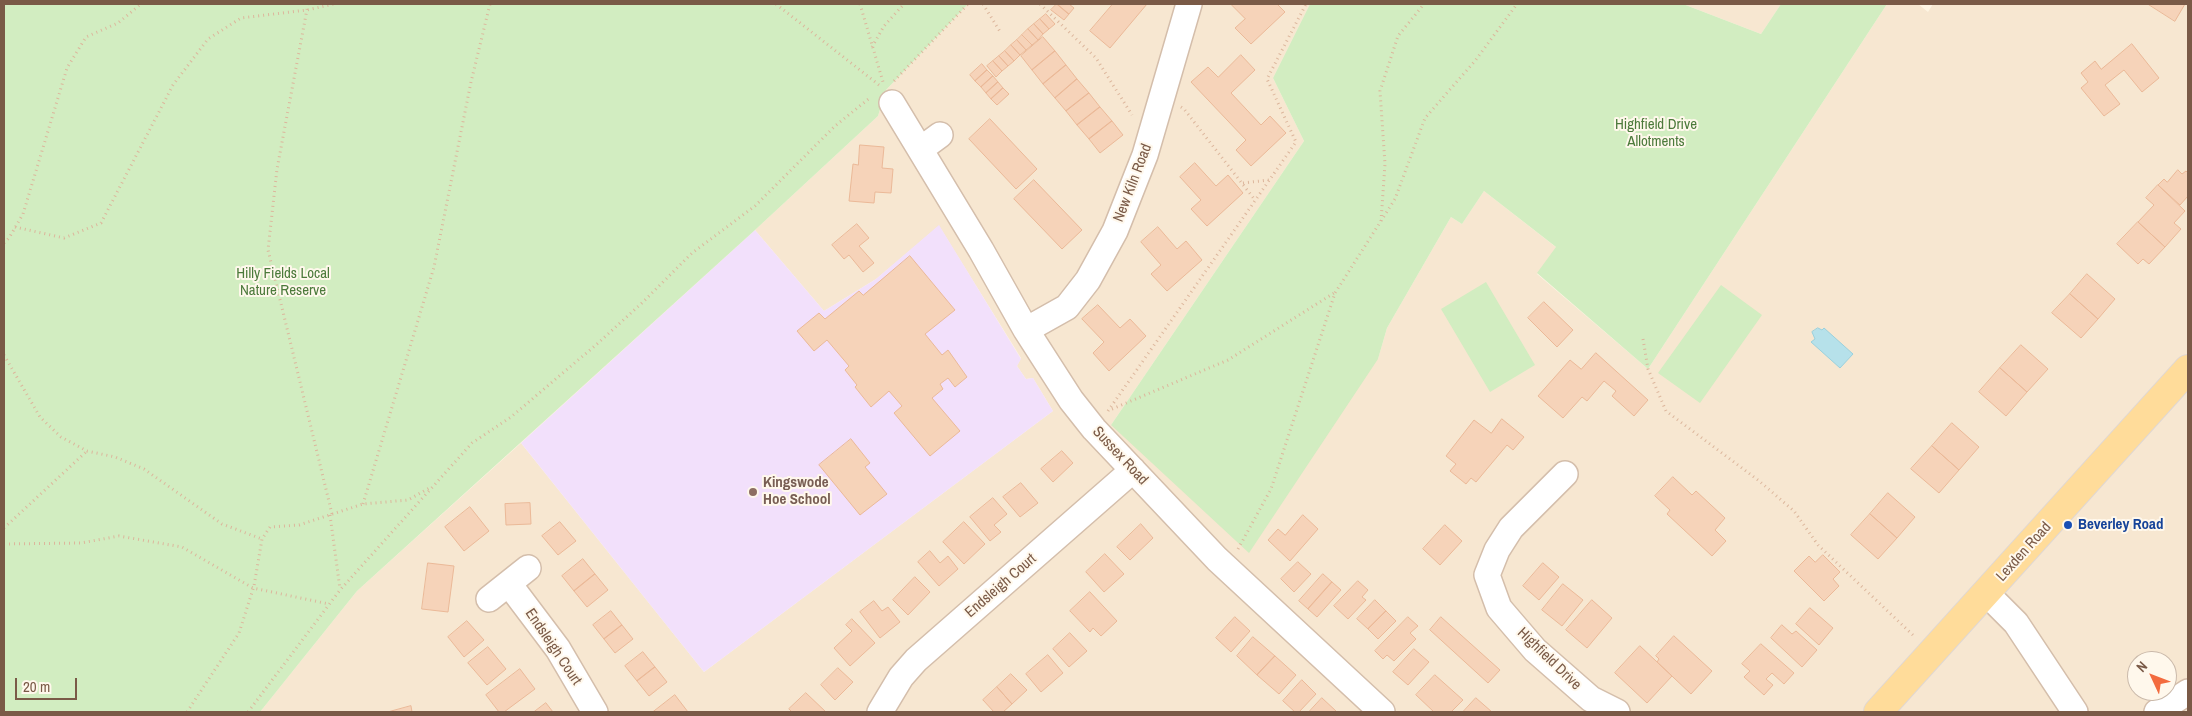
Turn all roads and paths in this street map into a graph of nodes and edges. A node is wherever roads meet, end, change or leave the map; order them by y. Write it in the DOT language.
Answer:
graph roads {
  1 [pos="142,4"];
  2 [pos="308,4"];
  3 [pos="334,4"];
  4 [pos="490,4"];
  5 [pos="776,4"];
  6 [pos="860,4"];
  7 [pos="904,4"];
  8 [pos="968,4"];
  9 [pos="984,4"];
  10 [pos="1040,4"];
  11 [pos="1189,4"];
  12 [pos="1306,4"];
  13 [pos="1424,4"];
  14 [pos="1517,4"];
  15 [pos="307,10"];
  16 [pos="1001,33"];
  17 [pos="872,48"];
  18 [pos="886,93"];
  19 [pos="1161,100"];
  20 [pos="1150,140"];
  21 [pos="1269,180"];
  22 [pos="1242,183"];
  23 [pos="1255,200"];
  24 [pos="1381,221"];
  25 [pos="15,227"];
  26 [pos="4,244"];
  27 [pos="1335,293"];
  28 [pos="1026,330"];
  29 [pos="1643,339"];
  30 [pos="4,355"];
  31 [pos="2188,369"];
  32 [pos="1111,409"];
  33 [pos="1094,429"];
  34 [pos="87,451"];
  35 [pos="1133,470"];
  36 [pos="1565,474"];
  37 [pos="435,485"];
  38 [pos="363,504"];
  39 [pos="331,514"];
  40 [pos="4,528"];
  41 [pos="262,539"];
  42 [pos="4,544"];
  43 [pos="528,568"];
  44 [pos="1227,568"];
  45 [pos="508,584"];
  46 [pos="253,588"];
  47 [pos="340,590"];
  48 [pos="1987,594"];
  49 [pos="489,599"];
  50 [pos="330,604"];
  51 [pos="1932,653"];
  52 [pos="2188,692"];
  53 [pos="187,712"];
  54 [pos="248,712"];
  55 [pos="595,712"];
  56 [pos="880,712"];
  57 [pos="1382,712"];
  58 [pos="1617,712"];
  59 [pos="1878,712"];
  60 [pos="2076,712"];
  61 [pos="2157,712"];
  1 -- 25 [label="path"];
  2 -- 15 [label="path"];
  3 -- 15 [label="path"];
  4 -- 38 [label="path"];
  5 -- 18 [label="path"];
  6 -- 17 [label="path"];
  7 -- 17 [label="path"];
  8 -- 18 [label="path"];
  9 -- 16 [label="path"];
  10 -- 20 [label="path"];
  11 -- 19 [label="street, New Kiln Road"];
  12 -- 21 [label="path"];
  13 -- 24 [label="path"];
  14 -- 24 [label="path"];
  15 -- 25 [label="path"];
  15 -- 39 [label="path"];
  17 -- 18 [label="path"];
  18 -- 28 [label="street, Sussex Road"];
  18 -- 37 [label="path"];
  19 -- 20 [label="street, New Kiln Road"];
  19 -- 22 [label="path"];
  20 -- 28 [label="street, New Kiln Road"];
  21 -- 22 [label="path"];
  21 -- 23 [label="path"];
  22 -- 23 [label="path"];
  23 -- 32 [label="path"];
  24 -- 27 [label="path"];
  25 -- 26 [label="path"];
  27 -- 32 [label="path"];
  27 -- 44 [label="path"];
  28 -- 33 [label="street, Sussex Road"];
  29 -- 51 [label="path"];
  30 -- 34 [label="path"];
  31 -- 48 [label="main road, Lexden Road"];
  32 -- 33 [label="path"];
  33 -- 35 [label="street, Sussex Road"];
  34 -- 40 [label="path"];
  34 -- 41 [label="path"];
  35 -- 44 [label="street, Sussex Road"];
  35 -- 56 [label="street, Endsleigh Court"];
  36 -- 58 [label="street, Highfield Drive"];
  37 -- 38 [label="path"];
  37 -- 47 [label="path"];
  38 -- 39 [label="path"];
  39 -- 41 [label="path"];
  39 -- 47 [label="path"];
  41 -- 46 [label="path"];
  42 -- 46 [label="path"];
  43 -- 45 [label="street"];
  44 -- 57 [label="street, Sussex Road"];
  45 -- 49 [label="street"];
  45 -- 55 [label="street, Endsleigh Court"];
  46 -- 50 [label="path"];
  46 -- 53 [label="path"];
  47 -- 50 [label="path"];
  48 -- 51 [label="main road, Lexden Road"];
  48 -- 60 [label="street"];
  50 -- 54 [label="path"];
  51 -- 59 [label="main road, Lexden Road"];
  52 -- 61 [label="street"];
}
